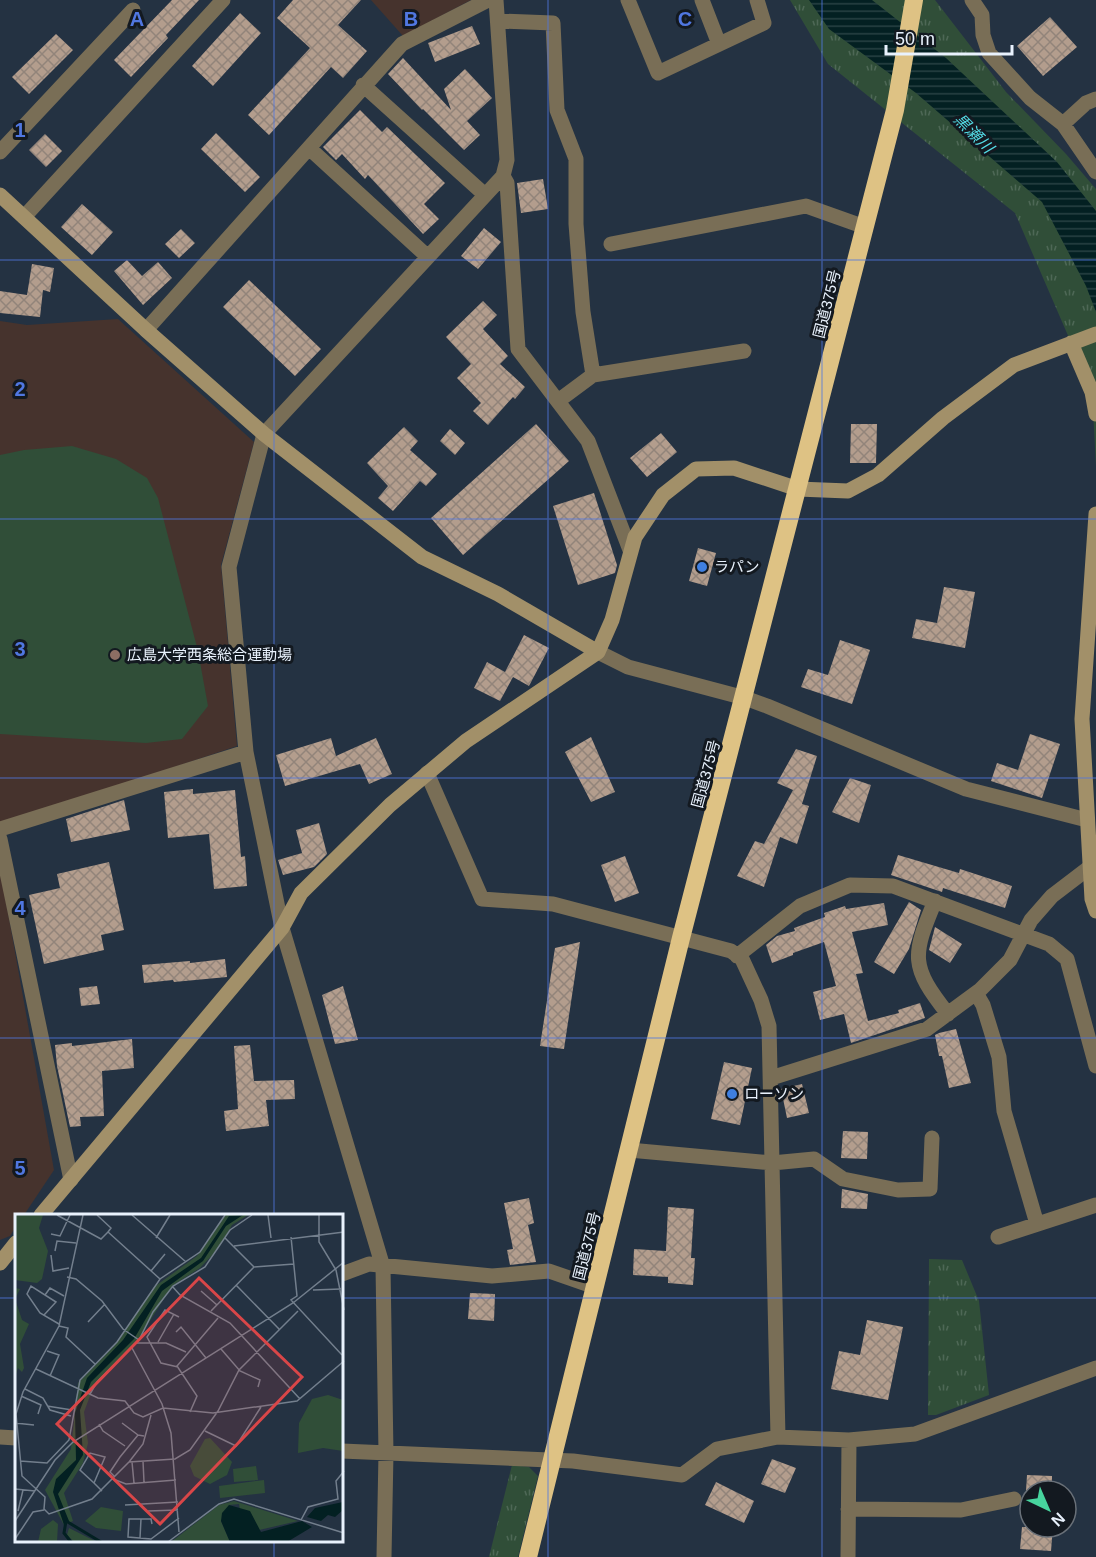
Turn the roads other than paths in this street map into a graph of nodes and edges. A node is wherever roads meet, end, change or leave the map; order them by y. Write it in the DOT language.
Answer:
graph roads {
  1 [pos="223,0"];
  2 [pos="488,0"];
  3 [pos="496,0"];
  4 [pos="628,0"];
  5 [pos="702,0"];
  6 [pos="758,0"];
  7 [pos="914,0"];
  8 [pos="972,0"];
  9 [pos="133,10"];
  10 [pos="498,21"];
  11 [pos="719,44"];
  12 [pos="363,85"];
  13 [pos="1096,99"];
  14 [pos="1063,124"];
  15 [pos="309,148"];
  16 [pos="0,152"];
  17 [pos="1094,165"];
  18 [pos="503,176"];
  19 [pos="484,194"];
  20 [pos="0,195"];
  21 [pos="24,217"];
  22 [pos="865,227"];
  23 [pos="611,244"];
  24 [pos="428,257"];
  25 [pos="146,330"];
  26 [pos="1096,334"];
  27 [pos="1071,343"];
  28 [pos="744,351"];
  29 [pos="593,375"];
  30 [pos="558,401"];
  31 [pos="1096,414"];
  32 [pos="264,434"];
  33 [pos="798,489"];
  34 [pos="1096,514"];
  35 [pos="630,550"];
  36 [pos="598,652"];
  37 [pos="745,698"];
  38 [pos="246,752"];
  39 [pos="427,773"];
  40 [pos="1087,820"];
  41 [pos="0,829"];
  42 [pos="0,839"];
  43 [pos="1090,867"];
  44 [pos="935,901"];
  45 [pos="1095,903"];
  46 [pos="282,928"];
  47 [pos="1024,934"];
  48 [pos="681,938"];
  49 [pos="737,956"];
  50 [pos="976,993"];
  51 [pos="948,1014"];
  52 [pos="1096,1066"];
  53 [pos="771,1078"];
  54 [pos="932,1138"];
  55 [pos="629,1150"];
  56 [pos="772,1163"];
  57 [pos="71,1180"];
  58 [pos="1096,1205"];
  59 [pos="42,1214"];
  60 [pos="1037,1224"];
  61 [pos="998,1237"];
  62 [pos="15,1244"];
  63 [pos="0,1263"];
  64 [pos="383,1267"];
  65 [pos="344,1273"];
  66 [pos="595,1287"];
  67 [pos="1096,1368"];
  68 [pos="0,1437"];
  69 [pos="778,1437"];
  70 [pos="15,1438"];
  71 [pos="849,1440"];
  72 [pos="344,1451"];
  73 [pos="386,1453"];
  74 [pos="552,1460"];
  75 [pos="1014,1499"];
  76 [pos="848,1509"];
  77 [pos="384,1557"];
  78 [pos="528,1557"];
  79 [pos="848,1557"];
  1 -- 21 [label="street"];
  2 -- 12 [label="street"];
  3 -- 10 [label="street"];
  4 -- 11 [label="street"];
  5 -- 11 [label="street"];
  6 -- 11 [label="street"];
  7 -- 22 [label="highway, 国道375号"];
  8 -- 14 [label="street"];
  9 -- 16 [label="street"];
  10 -- 18 [label="street"];
  10 -- 29 [label="street"];
  12 -- 15 [label="street"];
  12 -- 19 [label="street"];
  13 -- 14 [label="street"];
  14 -- 17 [label="street"];
  15 -- 24 [label="street"];
  15 -- 25 [label="street"];
  18 -- 19 [label="street"];
  18 -- 30 [label="street"];
  19 -- 24 [label="street"];
  20 -- 21 [label="street"];
  21 -- 25 [label="street"];
  22 -- 23 [label="street"];
  22 -- 33 [label="highway, 国道375号"];
  24 -- 32 [label="street"];
  25 -- 32 [label="street"];
  26 -- 27 [label="street"];
  27 -- 31 [label="street"];
  27 -- 33 [label="street"];
  28 -- 29 [label="street"];
  29 -- 30 [label="street"];
  30 -- 35 [label="street"];
  32 -- 36 [label="street"];
  32 -- 38 [label="street"];
  33 -- 35 [label="street"];
  33 -- 37 [label="highway, 国道375号"];
  34 -- 40 [label="street"];
  35 -- 36 [label="street"];
  36 -- 37 [label="street"];
  36 -- 39 [label="street"];
  37 -- 40 [label="street"];
  37 -- 48 [label="highway, 国道375号"];
  38 -- 41 [label="street"];
  38 -- 46 [label="street"];
  39 -- 46 [label="street"];
  39 -- 48 [label="street"];
  40 -- 43 [label="street"];
  42 -- 57 [label="street"];
  43 -- 45 [label="street"];
  43 -- 47 [label="street"];
  44 -- 47 [label="street"];
  44 -- 49 [label="street"];
  44 -- 51 [label="street"];
  46 -- 57 [label="street"];
  46 -- 64 [label="street"];
  47 -- 50 [label="street"];
  47 -- 52 [label="street"];
  48 -- 49 [label="street"];
  48 -- 55 [label="highway, 国道375号"];
  49 -- 53 [label="street"];
  50 -- 51 [label="street"];
  50 -- 60 [label="street"];
  51 -- 53 [label="street"];
  53 -- 56 [label="street"];
  54 -- 56 [label="street"];
  55 -- 56 [label="street"];
  55 -- 66 [label="highway, 国道375号"];
  56 -- 69 [label="street"];
  57 -- 59 [label="street"];
  58 -- 60 [label="street"];
  60 -- 61 [label="street"];
  62 -- 63 [label="street"];
  64 -- 65 [label="street"];
  64 -- 66 [label="street"];
  64 -- 73 [label="street"];
  66 -- 74 [label="highway, 国道375号"];
  67 -- 71 [label="street"];
  68 -- 70 [label="street"];
  69 -- 71 [label="street"];
  69 -- 74 [label="street"];
  71 -- 76 [label="street"];
  72 -- 73 [label="street"];
  73 -- 74 [label="street"];
  73 -- 77 [label="street"];
  74 -- 78 [label="highway, 国道375号"];
  75 -- 76 [label="street"];
  76 -- 79 [label="street"];
}
